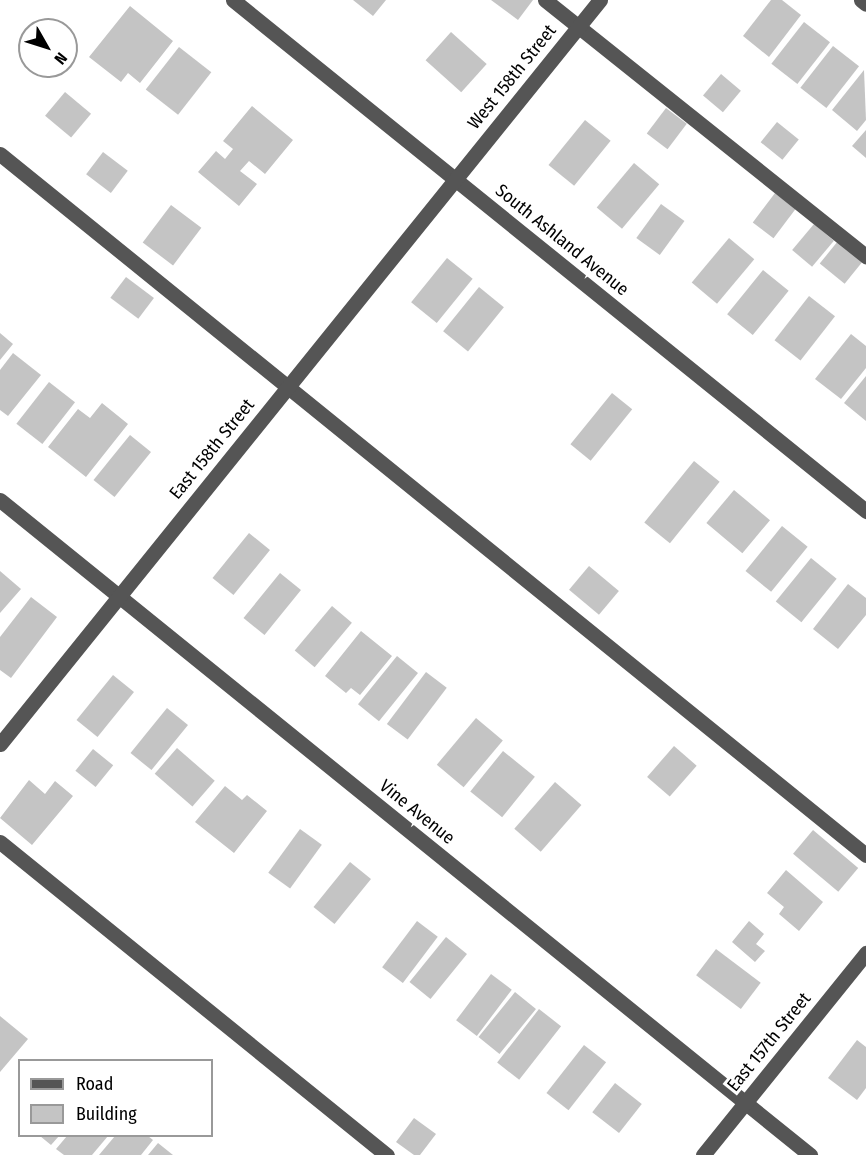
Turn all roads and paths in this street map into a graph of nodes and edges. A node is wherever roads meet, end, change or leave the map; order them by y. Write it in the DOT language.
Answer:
graph roads {
  1 [pos="233,0"];
  2 [pos="544,0"];
  3 [pos="600,0"];
  4 [pos="861,0"];
  5 [pos="866,4"];
  6 [pos="578,27"];
  7 [pos="0,153"];
  8 [pos="454,178"];
  9 [pos="866,256"];
  10 [pos="287,386"];
  11 [pos="0,500"];
  12 [pos="866,510"];
  13 [pos="119,596"];
  14 [pos="0,744"];
  15 [pos="0,842"];
  16 [pos="866,855"];
  17 [pos="866,953"];
  18 [pos="745,1102"];
  19 [pos="387,1155"];
  20 [pos="703,1155"];
  21 [pos="810,1155"];
  1 -- 8 [label="street, South Ashland Avenue"];
  2 -- 6 [label="street"];
  3 -- 6 [label="street, West 158th Street"];
  4 -- 5 [label="street"];
  6 -- 8 [label="street, West 158th Street"];
  6 -- 9 [label="street"];
  7 -- 10 [label="street"];
  8 -- 10 [label="street, East 158th Street"];
  8 -- 12 [label="street, South Ashland Avenue"];
  10 -- 13 [label="street, East 158th Street"];
  10 -- 16 [label="street"];
  11 -- 13 [label="street, Vine Avenue"];
  13 -- 14 [label="street, East 158th Street"];
  13 -- 18 [label="street, Vine Avenue"];
  15 -- 19 [label="street"];
  17 -- 18 [label="street, East 157th Street"];
  18 -- 20 [label="street, East 157th Street"];
  18 -- 21 [label="street, Vine Avenue"];
}
